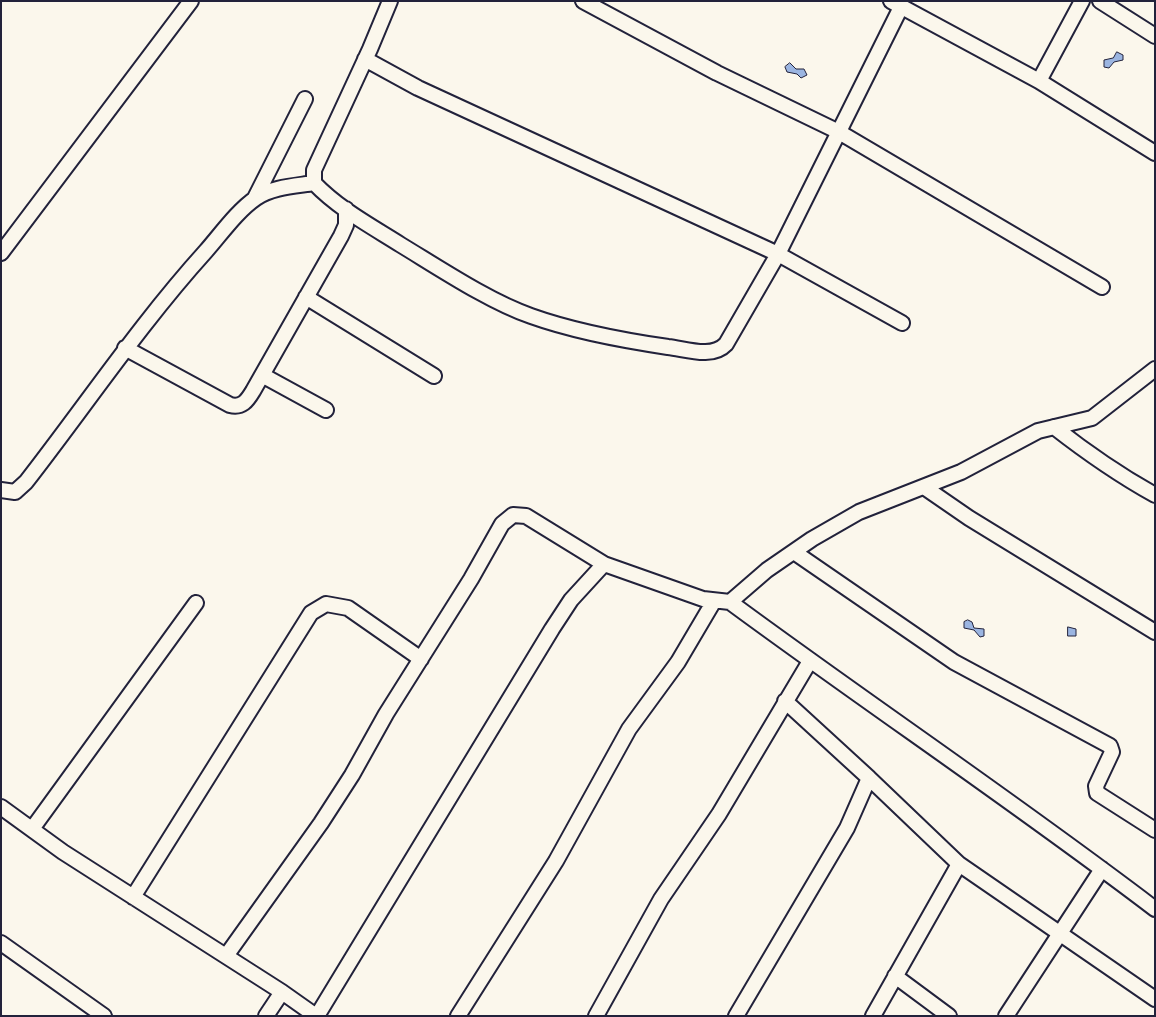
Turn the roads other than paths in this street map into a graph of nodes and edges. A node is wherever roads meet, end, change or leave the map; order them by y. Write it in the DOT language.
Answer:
graph roads {
  1 [pos="191,1"];
  2 [pos="390,1"];
  3 [pos="584,1"];
  4 [pos="1082,1"];
  5 [pos="1100,1"];
  6 [pos="896,4"];
  7 [pos="1155,36"];
  8 [pos="365,60"];
  9 [pos="1038,81"];
  10 [pos="305,98"];
  11 [pos="839,132"];
  12 [pos="1155,153"];
  13 [pos="314,183"];
  14 [pos="255,198"];
  15 [pos="346,209"];
  16 [pos="1,253"];
  17 [pos="778,254"];
  18 [pos="1102,287"];
  19 [pos="306,298"];
  20 [pos="902,323"];
  21 [pos="125,348"];
  22 [pos="1155,369"];
  23 [pos="262,374"];
  24 [pos="434,376"];
  25 [pos="326,410"];
  26 [pos="1054,426"];
  27 [pos="924,487"];
  28 [pos="1,490"];
  29 [pos="1155,495"];
  30 [pos="794,552"];
  31 [pos="604,564"];
  32 [pos="714,601"];
  33 [pos="730,602"];
  34 [pos="196,603"];
  35 [pos="1155,632"];
  36 [pos="421,658"];
  37 [pos="810,661"];
  38 [pos="785,701"];
  39 [pos="869,778"];
  40 [pos="1,807"];
  41 [pos="32,829"];
  42 [pos="1155,830"];
  43 [pos="959,864"];
  44 [pos="1102,869"];
  45 [pos="133,897"];
  46 [pos="1155,909"];
  47 [pos="1060,933"];
  48 [pos="1,943"];
  49 [pos="226,956"];
  50 [pos="895,976"];
  51 [pos="282,992"];
  52 [pos="1155,999"];
  53 [pos="104,1016"];
  54 [pos="266,1016"];
  55 [pos="316,1016"];
  56 [pos="458,1016"];
  57 [pos="596,1016"];
  58 [pos="736,1016"];
  59 [pos="873,1016"];
  60 [pos="949,1016"];
  61 [pos="1006,1016"];
  1 -- 16 [label="street"];
  2 -- 8 [label="street"];
  3 -- 11 [label="street"];
  4 -- 9 [label="street"];
  5 -- 7 [label="street"];
  6 -- 9 [label="street"];
  6 -- 11 [label="street"];
  8 -- 13 [label="street"];
  8 -- 17 [label="street"];
  9 -- 12 [label="street"];
  10 -- 14 [label="street"];
  11 -- 17 [label="street"];
  11 -- 18 [label="street"];
  13 -- 14 [label="street"];
  13 -- 15 [label="street"];
  14 -- 21 [label="street"];
  15 -- 17 [label="street"];
  15 -- 19 [label="street"];
  17 -- 20 [label="street"];
  19 -- 23 [label="street"];
  19 -- 24 [label="street"];
  21 -- 23 [label="street"];
  21 -- 28 [label="street"];
  22 -- 26 [label="street"];
  23 -- 25 [label="street"];
  26 -- 27 [label="street"];
  26 -- 29 [label="street"];
  27 -- 30 [label="street"];
  27 -- 35 [label="street"];
  30 -- 33 [label="street"];
  30 -- 42 [label="street"];
  31 -- 32 [label="street"];
  31 -- 36 [label="street"];
  31 -- 55 [label="street"];
  32 -- 33 [label="street"];
  32 -- 56 [label="street"];
  33 -- 37 [label="street"];
  34 -- 41 [label="street"];
  36 -- 45 [label="street"];
  36 -- 49 [label="street"];
  37 -- 38 [label="street"];
  37 -- 44 [label="street"];
  38 -- 39 [label="street"];
  38 -- 57 [label="street"];
  39 -- 43 [label="street"];
  39 -- 58 [label="street"];
  40 -- 41 [label="street"];
  41 -- 45 [label="street"];
  43 -- 47 [label="street"];
  43 -- 50 [label="street"];
  44 -- 46 [label="street"];
  44 -- 47 [label="street"];
  45 -- 49 [label="street"];
  47 -- 52 [label="street"];
  47 -- 61 [label="street"];
  48 -- 53 [label="street"];
  49 -- 51 [label="street"];
  50 -- 59 [label="street"];
  50 -- 60 [label="street"];
  51 -- 54 [label="street"];
  51 -- 55 [label="street"];
}
